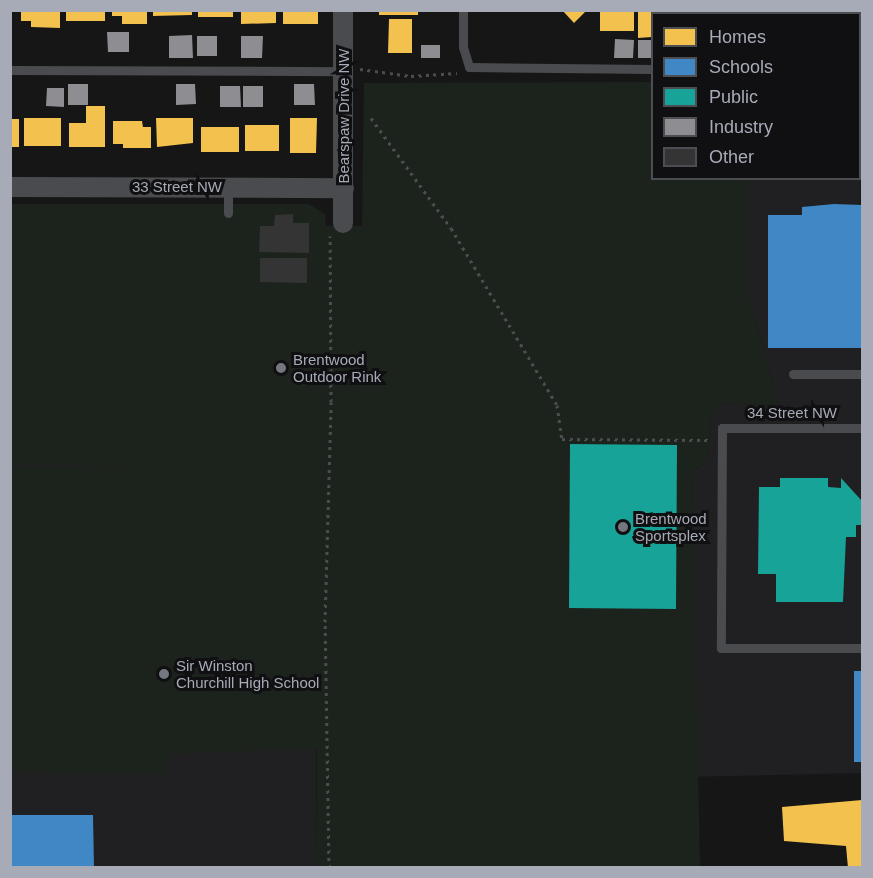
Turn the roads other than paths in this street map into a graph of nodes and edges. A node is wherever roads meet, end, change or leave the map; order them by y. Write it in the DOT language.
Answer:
graph roads {
  1 [pos="343,10"];
  2 [pos="463,10"];
  3 [pos="651,69"];
  4 [pos="10,70"];
  5 [pos="345,71"];
  6 [pos="10,187"];
  7 [pos="228,188"];
  8 [pos="344,188"];
  9 [pos="228,213"];
  10 [pos="343,222"];
  11 [pos="792,374"];
  12 [pos="862,374"];
  13 [pos="862,428"];
  14 [pos="862,648"];
  1 -- 5 [label="street, Bearspaw Drive NW"];
  2 -- 3 [label="lane"];
  4 -- 5 [label="lane"];
  5 -- 8 [label="street, Bearspaw Drive NW"];
  6 -- 7 [label="street, 33 Street NW"];
  7 -- 8 [label="street, 33 Street NW"];
  7 -- 9 [label="lane"];
  8 -- 10 [label="street, Bearspaw Drive NW"];
  11 -- 12 [label="lane"];
  13 -- 14 [label="lane, 34 Street NW"];
}
